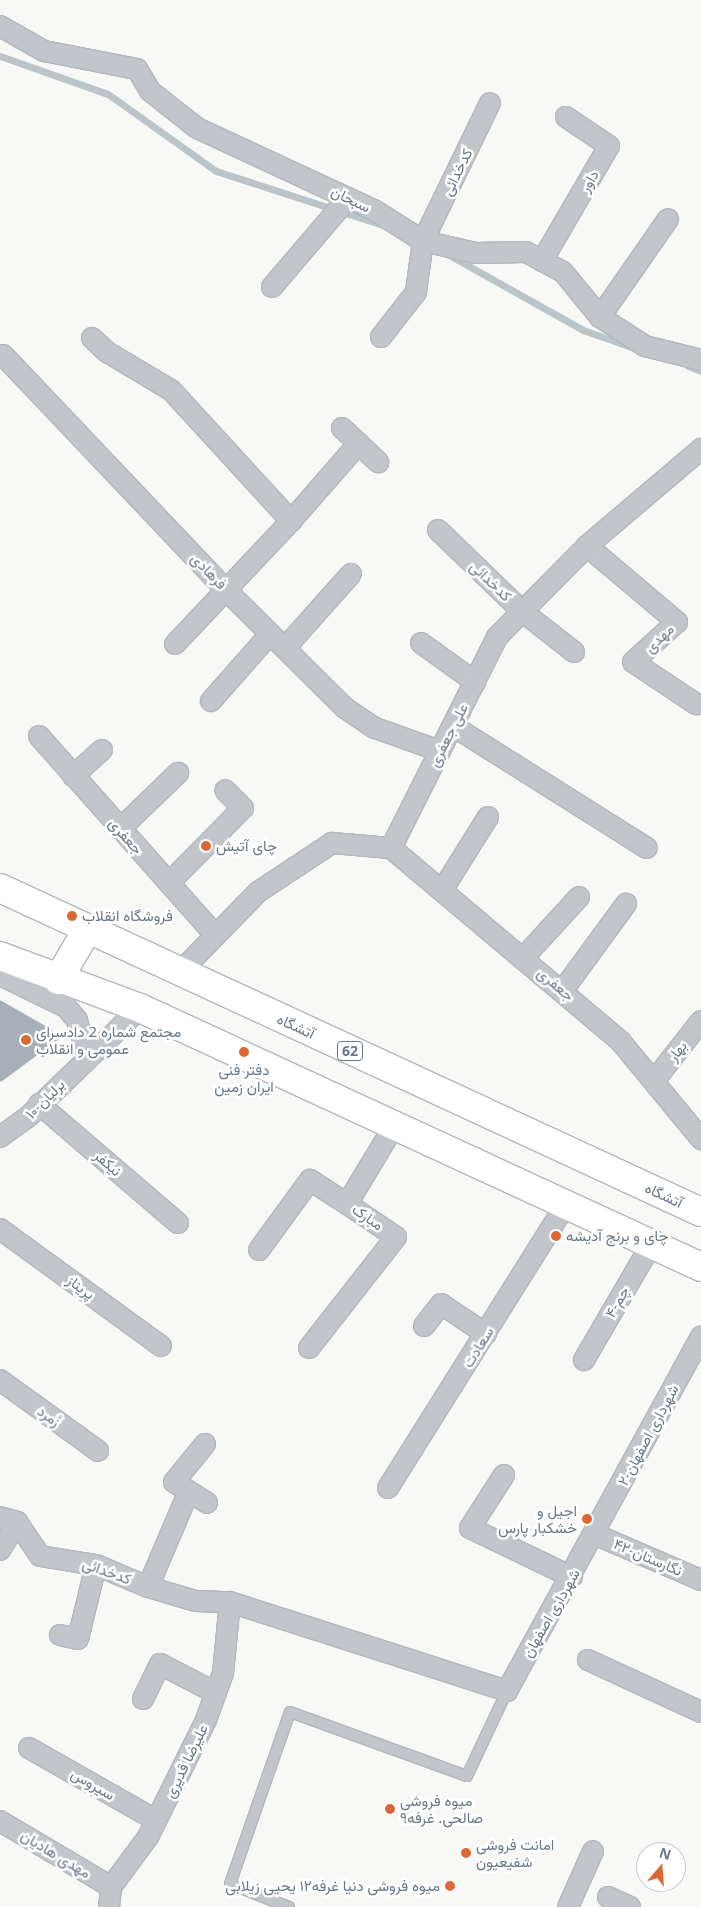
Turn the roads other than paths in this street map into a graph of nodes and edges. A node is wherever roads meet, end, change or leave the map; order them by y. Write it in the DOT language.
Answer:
graph roads {
  1 [pos="0,26"];
  2 [pos="490,103"];
  3 [pos="566,117"];
  4 [pos="348,198"];
  5 [pos="668,219"];
  6 [pos="423,241"];
  7 [pos="542,261"];
  8 [pos="272,287"];
  9 [pos="600,318"];
  10 [pos="381,337"];
  11 [pos="92,338"];
  12 [pos="698,354"];
  13 [pos="3,355"];
  14 [pos="342,428"];
  15 [pos="359,443"];
  16 [pos="701,449"];
  17 [pos="378,462"];
  18 [pos="291,522"];
  19 [pos="438,530"];
  20 [pos="587,546"];
  21 [pos="351,574"];
  22 [pos="227,590"];
  23 [pos="523,612"];
  24 [pos="270,634"];
  25 [pos="422,643"];
  26 [pos="175,644"];
  27 [pos="285,648"];
  28 [pos="574,652"];
  29 [pos="475,682"];
  30 [pos="211,701"];
  31 [pos="696,704"];
  32 [pos="453,726"];
  33 [pos="39,736"];
  34 [pos="102,750"];
  35 [pos="440,751"];
  36 [pos="178,773"];
  37 [pos="73,776"];
  38 [pos="225,790"];
  39 [pos="488,817"];
  40 [pos="120,829"];
  41 [pos="392,848"];
  42 [pos="647,848"];
  43 [pos="169,883"];
  44 [pos="0,888"];
  45 [pos="443,889"];
  46 [pos="579,896"];
  47 [pos="626,904"];
  48 [pos="87,930"];
  49 [pos="215,935"];
  50 [pos="0,956"];
  51 [pos="525,956"];
  52 [pos="180,972"];
  53 [pos="0,975"];
  54 [pos="58,980"];
  55 [pos="563,990"];
  56 [pos="140,1008"];
  57 [pos="701,1021"];
  58 [pos="87,1058"];
  59 [pos="654,1081"];
  60 [pos="39,1104"];
  61 [pos="394,1126"];
  62 [pos="0,1137"];
  63 [pos="701,1139"];
  64 [pos="348,1204"];
  65 [pos="566,1204"];
  66 [pos="701,1212"];
  67 [pos="178,1223"];
  68 [pos="0,1229"];
  69 [pos="650,1245"];
  70 [pos="259,1250"];
  71 [pos="701,1267"];
  72 [pos="424,1326"];
  73 [pos="486,1334"];
  74 [pos="701,1337"];
  75 [pos="161,1346"];
  76 [pos="309,1348"];
  77 [pos="584,1360"];
  78 [pos="0,1380"];
  79 [pos="206,1444"];
  80 [pos="98,1451"];
  81 [pos="504,1475"];
  82 [pos="388,1488"];
  83 [pos="188,1493"];
  84 [pos="207,1503"];
  85 [pos="8,1520"];
  86 [pos="594,1534"];
  87 [pos="0,1550"];
  88 [pos="96,1564"];
  89 [pos="572,1577"];
  90 [pos="701,1580"];
  91 [pos="148,1587"];
  92 [pos="230,1602"];
  93 [pos="60,1635"];
  94 [pos="588,1660"];
  95 [pos="507,1691"];
  96 [pos="216,1693"];
  97 [pos="143,1699"];
  98 [pos="701,1712"];
  99 [pos="29,1748"];
  100 [pos="156,1820"];
  101 [pos="0,1822"];
  102 [pos="593,1851"];
  103 [pos="110,1897"];
  104 [pos="608,1897"];
  105 [pos="288,1907"];
  106 [pos="568,1907"];
  107 [pos="630,1907"];
  1 -- 4 [label="street, سبحان"];
  2 -- 6 [label="street, کدخدائی"];
  3 -- 7 [label="street, داور"];
  4 -- 6 [label="street, سبحان"];
  4 -- 8 [label="street"];
  5 -- 9 [label="street"];
  6 -- 7 [label="street, سبحان"];
  6 -- 10 [label="street, کدخدائی"];
  7 -- 9 [label="street, سبحان"];
  9 -- 12 [label="street, سبحان"];
  11 -- 18 [label="street"];
  13 -- 22 [label="street, فرهادی"];
  14 -- 15 [label="street"];
  15 -- 17 [label="street"];
  15 -- 18 [label="street"];
  16 -- 20 [label="street, علی جعفری"];
  18 -- 22 [label="street"];
  19 -- 23 [label="street, کدخدائی"];
  20 -- 23 [label="street, علی جعفری"];
  20 -- 31 [label="street, مهدی"];
  21 -- 27 [label="street"];
  22 -- 24 [label="street, فرهادی"];
  22 -- 26 [label="street"];
  23 -- 28 [label="street, کدخدائی"];
  23 -- 29 [label="street, علی جعفری"];
  24 -- 27 [label="street, فرهادی"];
  24 -- 30 [label="street"];
  25 -- 29 [label="street"];
  27 -- 35 [label="street, فرهادی"];
  29 -- 32 [label="street, علی جعفری"];
  32 -- 35 [label="street, علی جعفری"];
  32 -- 42 [label="street"];
  33 -- 37 [label="street, جعفری"];
  34 -- 37 [label="street"];
  35 -- 41 [label="street, علی جعفری"];
  36 -- 40 [label="street"];
  37 -- 40 [label="street, جعفری"];
  38 -- 43 [label="street"];
  39 -- 45 [label="street"];
  40 -- 43 [label="street, جعفری"];
  41 -- 45 [label="street, جعفری"];
  41 -- 49 [label="street"];
  43 -- 49 [label="street, جعفری"];
  44 -- 48 [label="main road, آتشگاه / 62"];
  45 -- 51 [label="street, جعفری"];
  46 -- 51 [label="street"];
  47 -- 55 [label="street"];
  48 -- 52 [label="main road, آتشگاه / 62"];
  48 -- 54 [label="main road"];
  49 -- 52 [label="street"];
  50 -- 54 [label="main road"];
  51 -- 55 [label="street, جعفری"];
  52 -- 66 [label="main road, آتشگاه / 62"];
  53 -- 58 [label="street"];
  54 -- 56 [label="main road"];
  55 -- 59 [label="street, جعفری"];
  56 -- 58 [label="street, ۱۰-برلیان"];
  56 -- 61 [label="main road"];
  57 -- 59 [label="street, بهار"];
  58 -- 60 [label="street, ۱۰-برلیان"];
  59 -- 63 [label="street, جعفری"];
  60 -- 62 [label="street, ۱۰-برلیان"];
  60 -- 67 [label="street, نیکفر"];
  61 -- 64 [label="street, مبارک"];
  61 -- 65 [label="main road"];
  64 -- 70 [label="street"];
  64 -- 76 [label="street, مبارک"];
  65 -- 69 [label="main road"];
  65 -- 73 [label="street, سعادت"];
  68 -- 75 [label="street, پریناز"];
  69 -- 71 [label="main road"];
  69 -- 77 [label="street, ۴-چم"];
  72 -- 73 [label="street"];
  73 -- 82 [label="street, سعادت"];
  74 -- 86 [label="street, ۲-شهرداری اصفهان"];
  78 -- 80 [label="street, زُمرد"];
  79 -- 83 [label="street"];
  81 -- 89 [label="street"];
  83 -- 84 [label="street"];
  83 -- 91 [label="street"];
  85 -- 87 [label="street"];
  85 -- 88 [label="street, کدخدائی"];
  86 -- 89 [label="street, شهرداری اصفهان"];
  86 -- 90 [label="street, ۴۲-نگارستان"];
  88 -- 91 [label="street, کدخدائی"];
  88 -- 93 [label="street"];
  89 -- 95 [label="street, شهرداری اصفهان"];
  91 -- 92 [label="street, کدخدائی"];
  92 -- 95 [label="street, کدخدائی"];
  92 -- 96 [label="street, علیرضا قدیری"];
  94 -- 98 [label="street"];
  95 -- 105 [label="lane"];
  96 -- 97 [label="street"];
  96 -- 100 [label="street, علیرضا قدیری"];
  99 -- 100 [label="street, سیروس"];
  100 -- 103 [label="street, علیرضا قدیری"];
  101 -- 103 [label="street, مهدی هادیان"];
  102 -- 106 [label="street"];
  104 -- 107 [label="street"];
}
